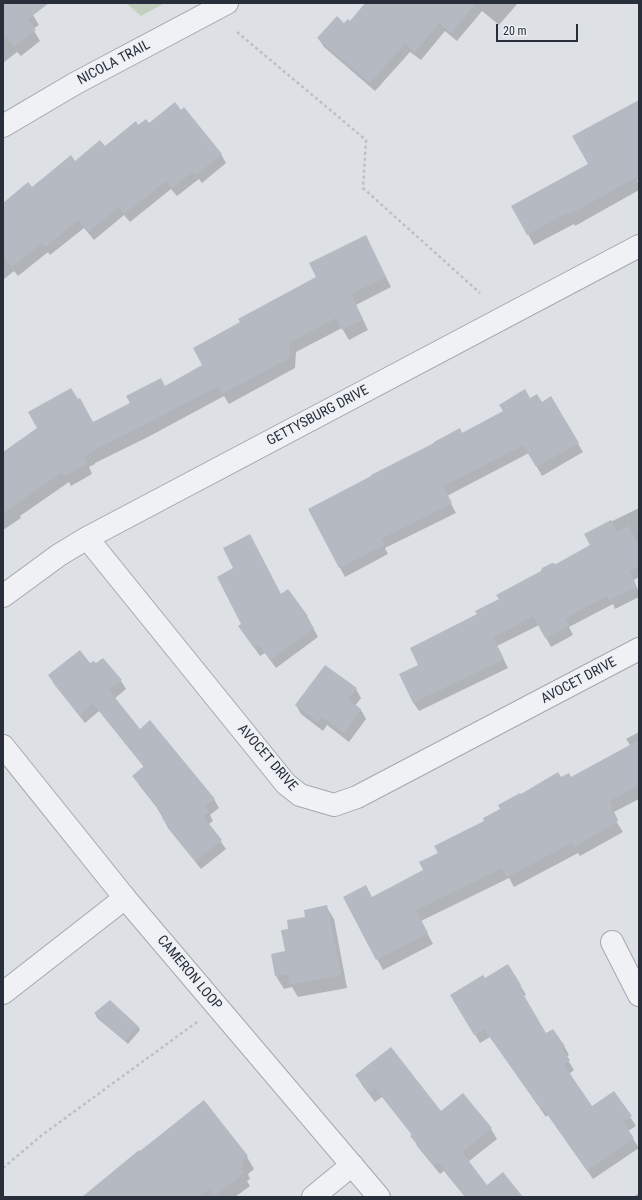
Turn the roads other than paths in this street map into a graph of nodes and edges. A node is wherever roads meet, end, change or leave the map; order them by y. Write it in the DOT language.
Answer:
graph roads {
  1 [pos="227,3"];
  2 [pos="3,126"];
  3 [pos="639,246"];
  4 [pos="87,538"];
  5 [pos="3,596"];
  6 [pos="639,649"];
  7 [pos="3,746"];
  8 [pos="125,898"];
  9 [pos="612,942"];
  10 [pos="3,994"];
  11 [pos="639,995"];
  12 [pos="352,1165"];
  13 [pos="313,1197"];
  14 [pos="379,1197"];
  1 -- 2 [label="street, NICOLA TRAIL"];
  3 -- 4 [label="street, GETTYSBURG DRIVE"];
  4 -- 5 [label="street, GETTYSBURG DRIVE"];
  4 -- 6 [label="street, AVOCET DRIVE"];
  7 -- 8 [label="street, CAMERON LOOP"];
  8 -- 10 [label="street"];
  8 -- 12 [label="street, CAMERON LOOP"];
  9 -- 11 [label="street"];
  12 -- 13 [label="street"];
  12 -- 14 [label="street, CAMERON LOOP"];
}
